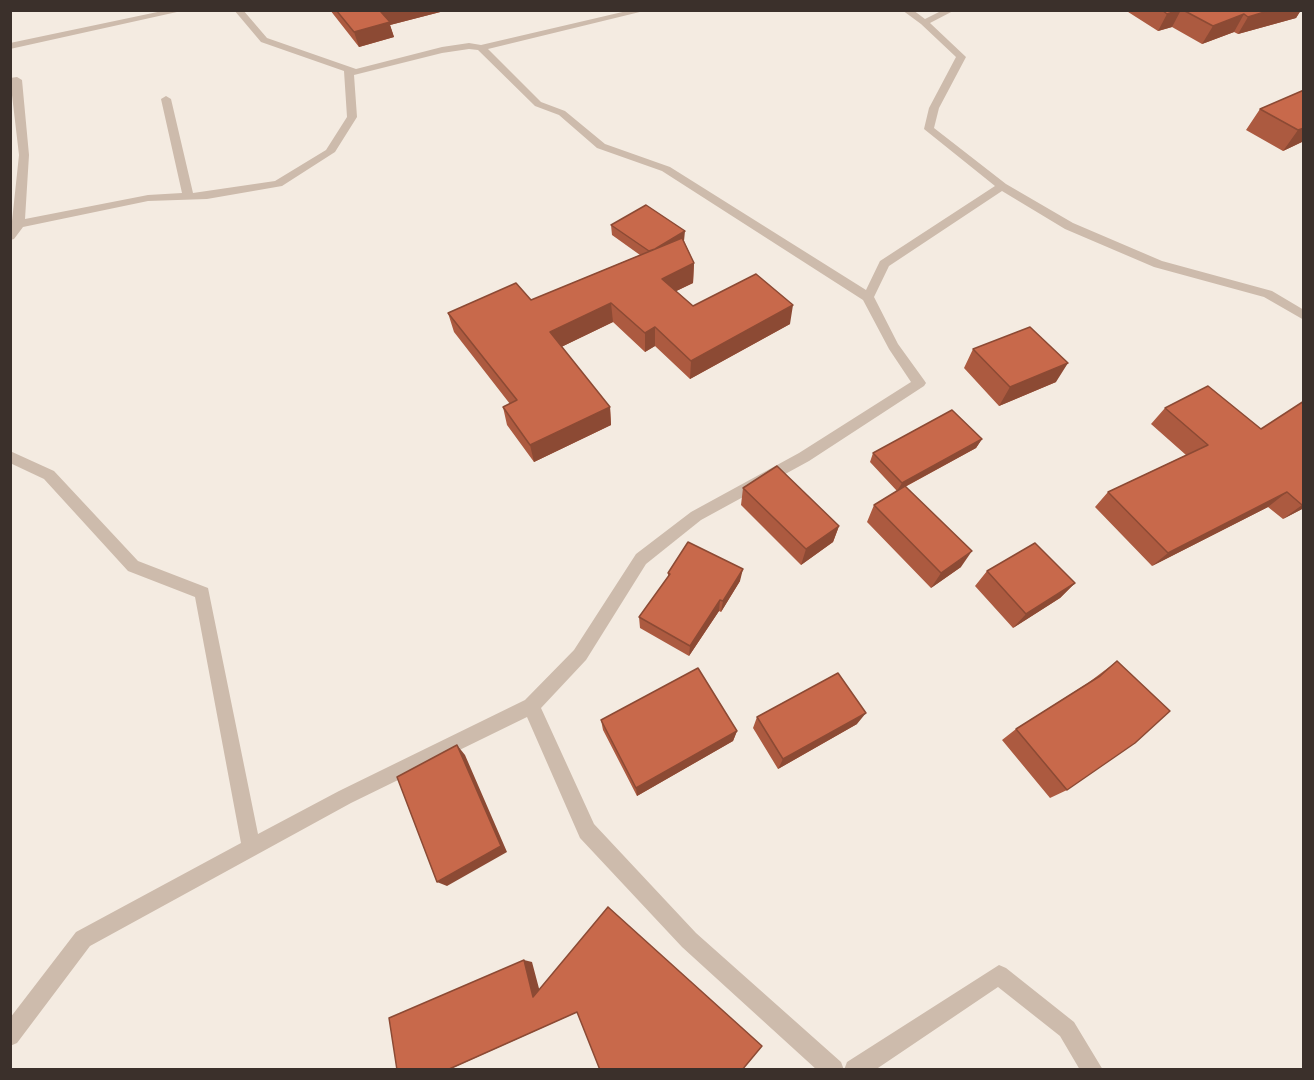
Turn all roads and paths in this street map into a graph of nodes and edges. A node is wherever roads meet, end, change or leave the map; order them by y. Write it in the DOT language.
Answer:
graph roads {
  1 [pos="182,10"];
  2 [pos="238,10"];
  3 [pos="644,10"];
  4 [pos="906,10"];
  5 [pos="951,10"];
  6 [pos="924,22"];
  7 [pos="10,46"];
  8 [pos="481,48"];
  9 [pos="349,69"];
  10 [pos="10,81"];
  11 [pos="166,99"];
  12 [pos="1002,186"];
  13 [pos="188,196"];
  14 [pos="19,224"];
  15 [pos="10,236"];
  16 [pos="868,297"];
  17 [pos="1304,316"];
  18 [pos="10,456"];
  19 [pos="531,705"];
  20 [pos="251,847"];
  21 [pos="10,1036"];
  22 [pos="833,1070"];
  23 [pos="855,1070"];
  24 [pos="1092,1070"];
  1 -- 7 [label="street"];
  2 -- 9 [label="street"];
  3 -- 8 [label="street"];
  4 -- 6 [label="street"];
  5 -- 6 [label="street"];
  6 -- 12 [label="street"];
  8 -- 9 [label="street"];
  8 -- 16 [label="street"];
  9 -- 13 [label="street"];
  10 -- 14 [label="street"];
  11 -- 13 [label="street"];
  12 -- 16 [label="street"];
  12 -- 17 [label="street"];
  13 -- 14 [label="street"];
  14 -- 15 [label="street"];
  16 -- 19 [label="street"];
  18 -- 20 [label="street"];
  19 -- 20 [label="street"];
  19 -- 22 [label="street"];
  20 -- 21 [label="street"];
  23 -- 24 [label="street"];
}
